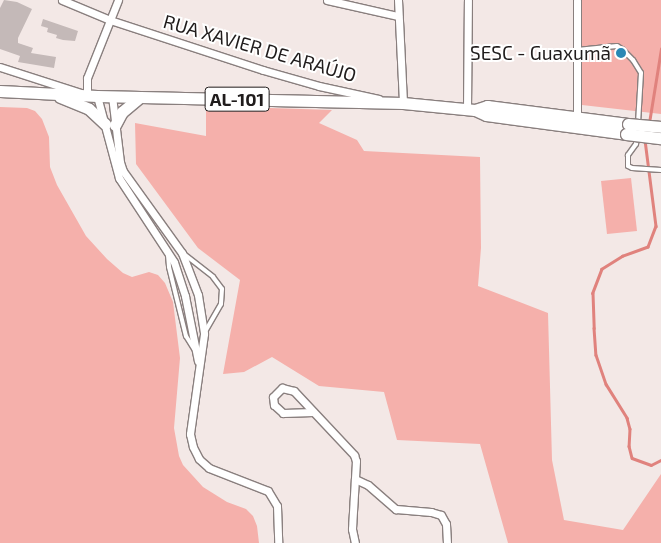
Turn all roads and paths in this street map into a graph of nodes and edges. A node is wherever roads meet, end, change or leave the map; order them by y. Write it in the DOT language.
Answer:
graph roads {
  1 [pos="62,0"];
  2 [pos="118,0"];
  3 [pos="327,0"];
  4 [pos="398,0"];
  5 [pos="468,0"];
  6 [pos="577,0"];
  7 [pos="398,16"];
  8 [pos="110,20"];
  9 [pos="577,50"];
  10 [pos="0,67"];
  11 [pos="0,91"];
  12 [pos="54,93"];
  13 [pos="92,95"];
  14 [pos="112,96"];
  15 [pos="140,97"];
  16 [pos="398,103"];
  17 [pos="471,109"];
  18 [pos="577,118"];
  19 [pos="110,125"];
  20 [pos="661,127"];
  21 [pos="627,129"];
  22 [pos="661,138"];
  23 [pos="661,170"];
  24 [pos="182,253"];
  25 [pos="204,334"];
  26 [pos="198,367"];
  27 [pos="312,412"];
  28 [pos="355,479"];
  29 [pos="278,543"];
  30 [pos="355,543"];
  31 [pos="447,543"];
  1 -- 8 [label="street, RUA XAVIER DE ARAÚJO"];
  2 -- 8 [label="street"];
  3 -- 7 [label="street"];
  4 -- 7 [label="street"];
  5 -- 17 [label="street"];
  6 -- 9 [label="street"];
  7 -- 16 [label="street"];
  8 -- 13 [label="street"];
  8 -- 16 [label="street, RUA XAVIER DE ARAÚJO"];
  9 -- 18 [label="street"];
  9 -- 23 [label="lane"];
  10 -- 13 [label="street"];
  11 -- 12 [label="main road, AL-101"];
  12 -- 13 [label="main road, AL-101"];
  12 -- 19 [label="main road"];
  13 -- 14 [label="main road, AL-101"];
  13 -- 19 [label="street"];
  14 -- 15 [label="main road, AL-101"];
  14 -- 19 [label="street"];
  15 -- 16 [label="main road, AL-101"];
  15 -- 19 [label="main road"];
  16 -- 17 [label="main road, AL-101"];
  17 -- 18 [label="main road, AL-101"];
  17 -- 21 [label="main road, AL-101"];
  18 -- 21 [label="main road, AL-101"];
  19 -- 24 [label="street"];
  19 -- 26 [label="street"];
  20 -- 21 [label="main road, AL-101, bridge"];
  21 -- 22 [label="main road, AL-101, bridge"];
  24 -- 25 [label="street"];
  24 -- 25 [label="lane"];
  25 -- 26 [label="street"];
  26 -- 29 [label="street"];
  27 -- 27 [label="street"];
  27 -- 28 [label="street"];
  28 -- 30 [label="street"];
  28 -- 31 [label="street"];
}
